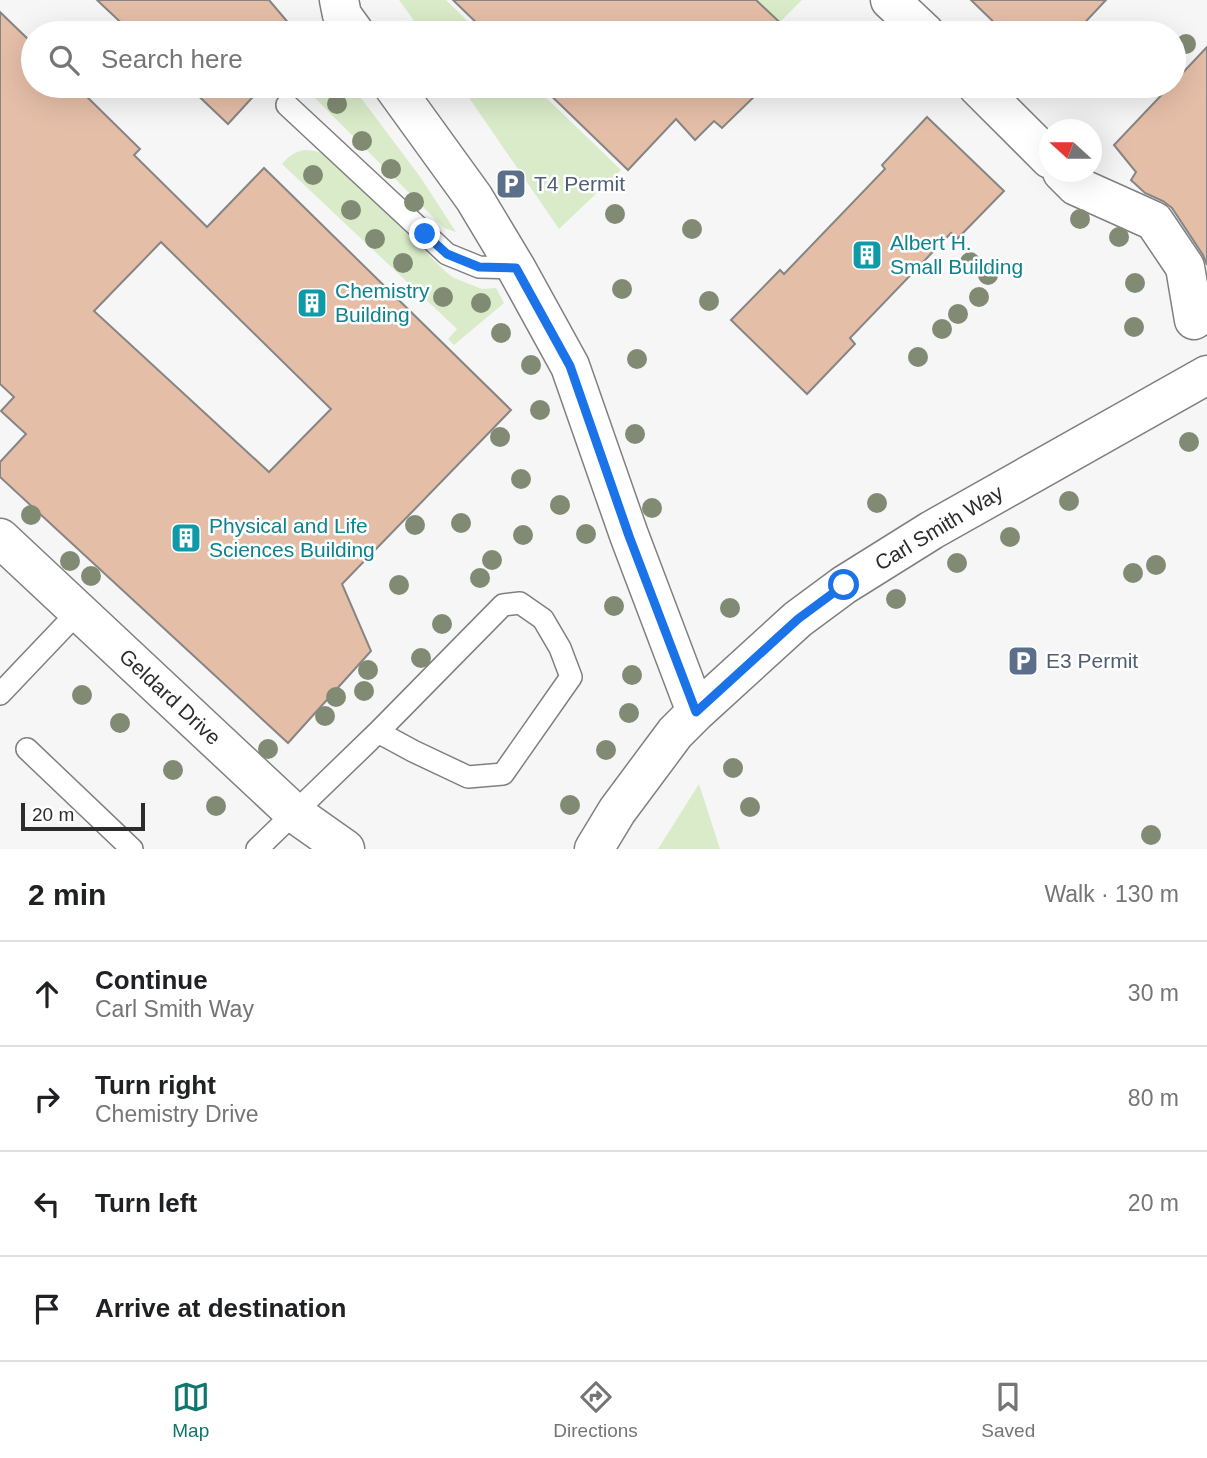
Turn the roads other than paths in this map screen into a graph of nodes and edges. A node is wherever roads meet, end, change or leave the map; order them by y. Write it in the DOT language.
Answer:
graph roads {
  1 [pos="339,0"];
  2 [pos="890,0"];
  3 [pos="346,21"];
  4 [pos="912,21"];
  5 [pos="402,98"];
  6 [pos="989,98"];
  7 [pos="287,105"];
  8 [pos="1039,149"];
  9 [pos="1072,182"];
  10 [pos="516,268"];
  11 [pos="1194,320"];
  12 [pos="1207,375"];
  13 [pos="0,538"];
  14 [pos="78,612"];
  15 [pos="0,694"];
  16 [pos="696,712"];
  17 [pos="378,732"];
  18 [pos="27,749"];
  19 [pos="294,813"];
  20 [pos="132,849"];
  21 [pos="257,849"];
  22 [pos="345,849"];
  23 [pos="594,849"];
  1 -- 3 [label="street"];
  2 -- 4 [label="street"];
  5 -- 10 [label="street"];
  6 -- 8 [label="street"];
  7 -- 10 [label="lane"];
  9 -- 11 [label="street"];
  10 -- 16 [label="street"];
  12 -- 16 [label="street, Carl Smith Way"];
  13 -- 14 [label="street, Geldard Drive"];
  14 -- 15 [label="lane"];
  14 -- 19 [label="street, Geldard Drive"];
  16 -- 23 [label="street, Carl Smith Way"];
  17 -- 17 [label="lane"];
  17 -- 19 [label="lane"];
  18 -- 20 [label="lane"];
  19 -- 21 [label="lane"];
  19 -- 22 [label="street, Geldard Drive"];
}
